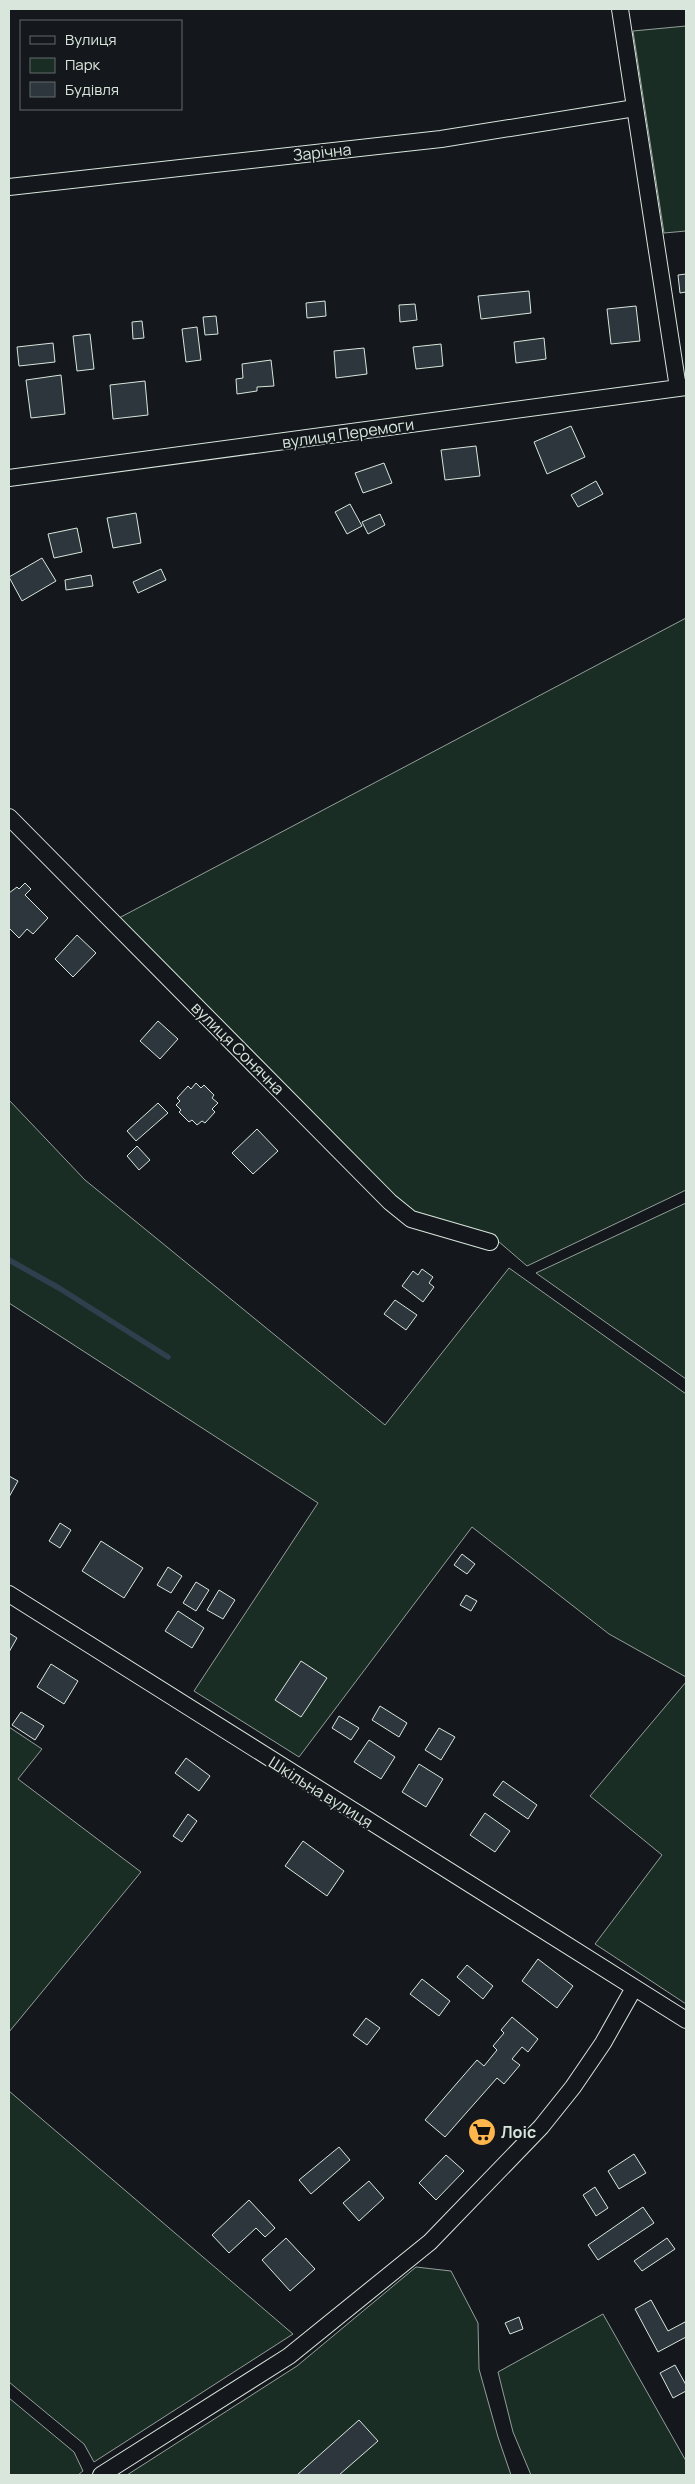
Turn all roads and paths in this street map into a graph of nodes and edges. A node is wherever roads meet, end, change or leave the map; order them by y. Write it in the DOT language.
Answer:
graph roads {
  1 [pos="620,9"];
  2 [pos="635,108"];
  3 [pos="9,187"];
  4 [pos="682,387"];
  5 [pos="9,478"];
  6 [pos="9,817"];
  7 [pos="490,1242"];
  8 [pos="9,1594"];
  9 [pos="634,1988"];
  10 [pos="686,2020"];
  11 [pos="101,2475"];
  1 -- 2 [label="street"];
  2 -- 3 [label="street, Зарічна"];
  2 -- 4 [label="street"];
  4 -- 5 [label="street, вулиця Перемоги"];
  6 -- 7 [label="street, вулиця Сонячна"];
  8 -- 9 [label="street, Шкільна вулиця"];
  9 -- 10 [label="street, Шкільна вулиця"];
  9 -- 11 [label="street"];
}
